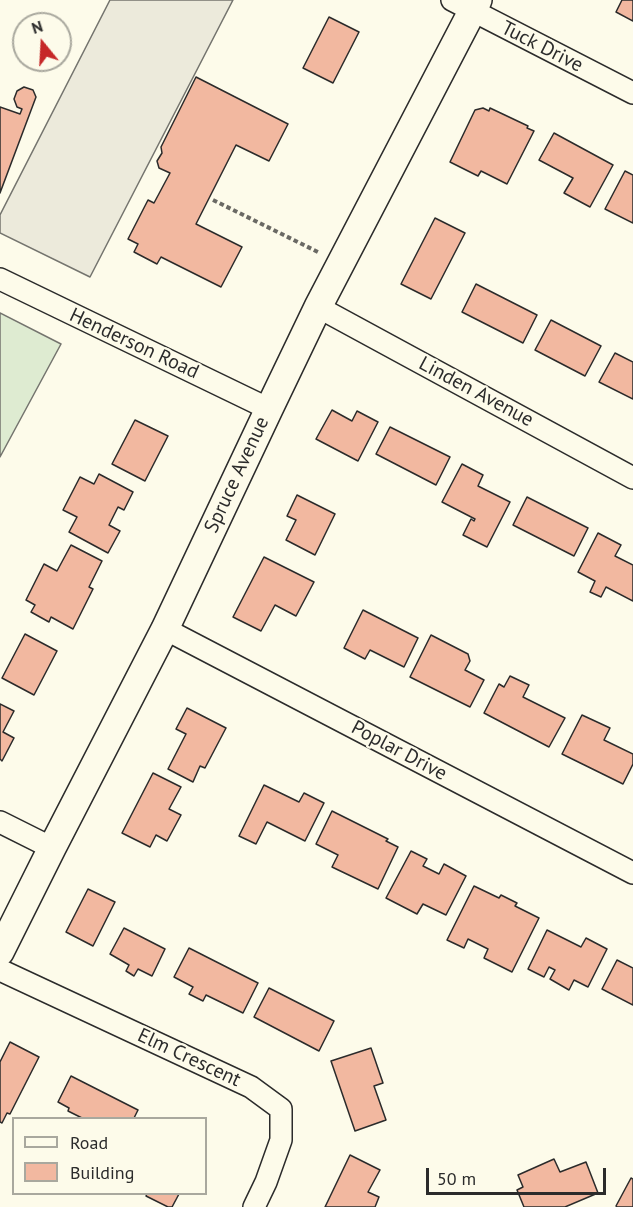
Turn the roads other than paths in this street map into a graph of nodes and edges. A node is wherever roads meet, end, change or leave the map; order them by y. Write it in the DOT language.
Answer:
graph roads {
  1 [pos="467,4"];
  2 [pos="633,93"];
  3 [pos="0,279"];
  4 [pos="318,307"];
  5 [pos="269,409"];
  6 [pos="633,478"];
  7 [pos="165,629"];
  8 [pos="0,822"];
  9 [pos="52,848"];
  10 [pos="633,873"];
  11 [pos="0,952"];
  12 [pos="0,970"];
  13 [pos="254,1207"];
  1 -- 2 [label="street, Tuck Drive"];
  1 -- 4 [label="street, Spruce Avenue"];
  3 -- 5 [label="street, Henderson Road"];
  4 -- 5 [label="street, Spruce Avenue"];
  4 -- 6 [label="street, Linden Avenue"];
  5 -- 7 [label="street, Spruce Avenue"];
  7 -- 9 [label="street, Spruce Avenue"];
  7 -- 10 [label="street, Poplar Drive"];
  8 -- 9 [label="street"];
  9 -- 11 [label="street, Spruce Avenue"];
  12 -- 13 [label="street, Elm Crescent"];
}
